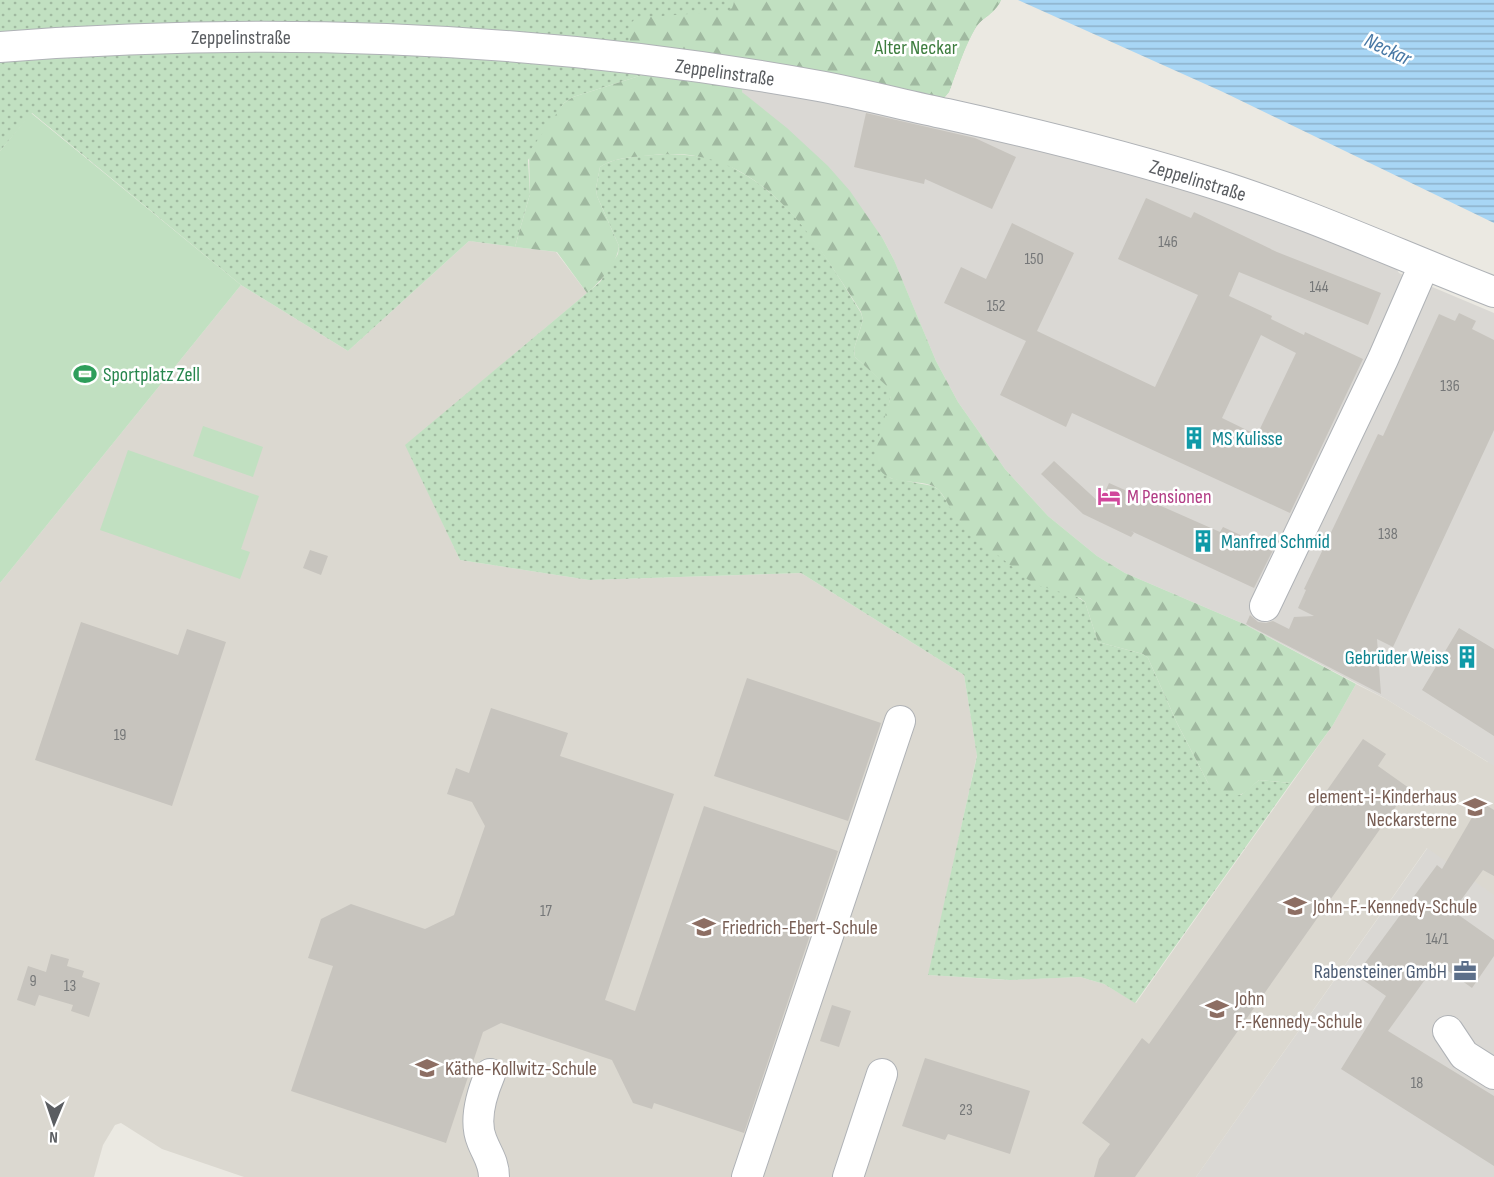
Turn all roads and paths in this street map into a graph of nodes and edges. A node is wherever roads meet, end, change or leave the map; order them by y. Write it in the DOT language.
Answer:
graph roads {
  1 [pos="0,47"];
  2 [pos="1424,265"];
  3 [pos="1494,292"];
  4 [pos="1265,606"];
  5 [pos="900,721"];
  6 [pos="1448,1031"];
  7 [pos="490,1074"];
  8 [pos="882,1074"];
  9 [pos="1494,1074"];
  10 [pos="494,1177"];
  11 [pos="747,1177"];
  12 [pos="848,1177"];
  1 -- 2 [label="street, Zeppelinstraße"];
  2 -- 3 [label="street, Zeppelinstraße"];
  2 -- 4 [label="street"];
  5 -- 11 [label="street"];
  6 -- 9 [label="street"];
  7 -- 10 [label="street"];
  8 -- 12 [label="street"];
}
